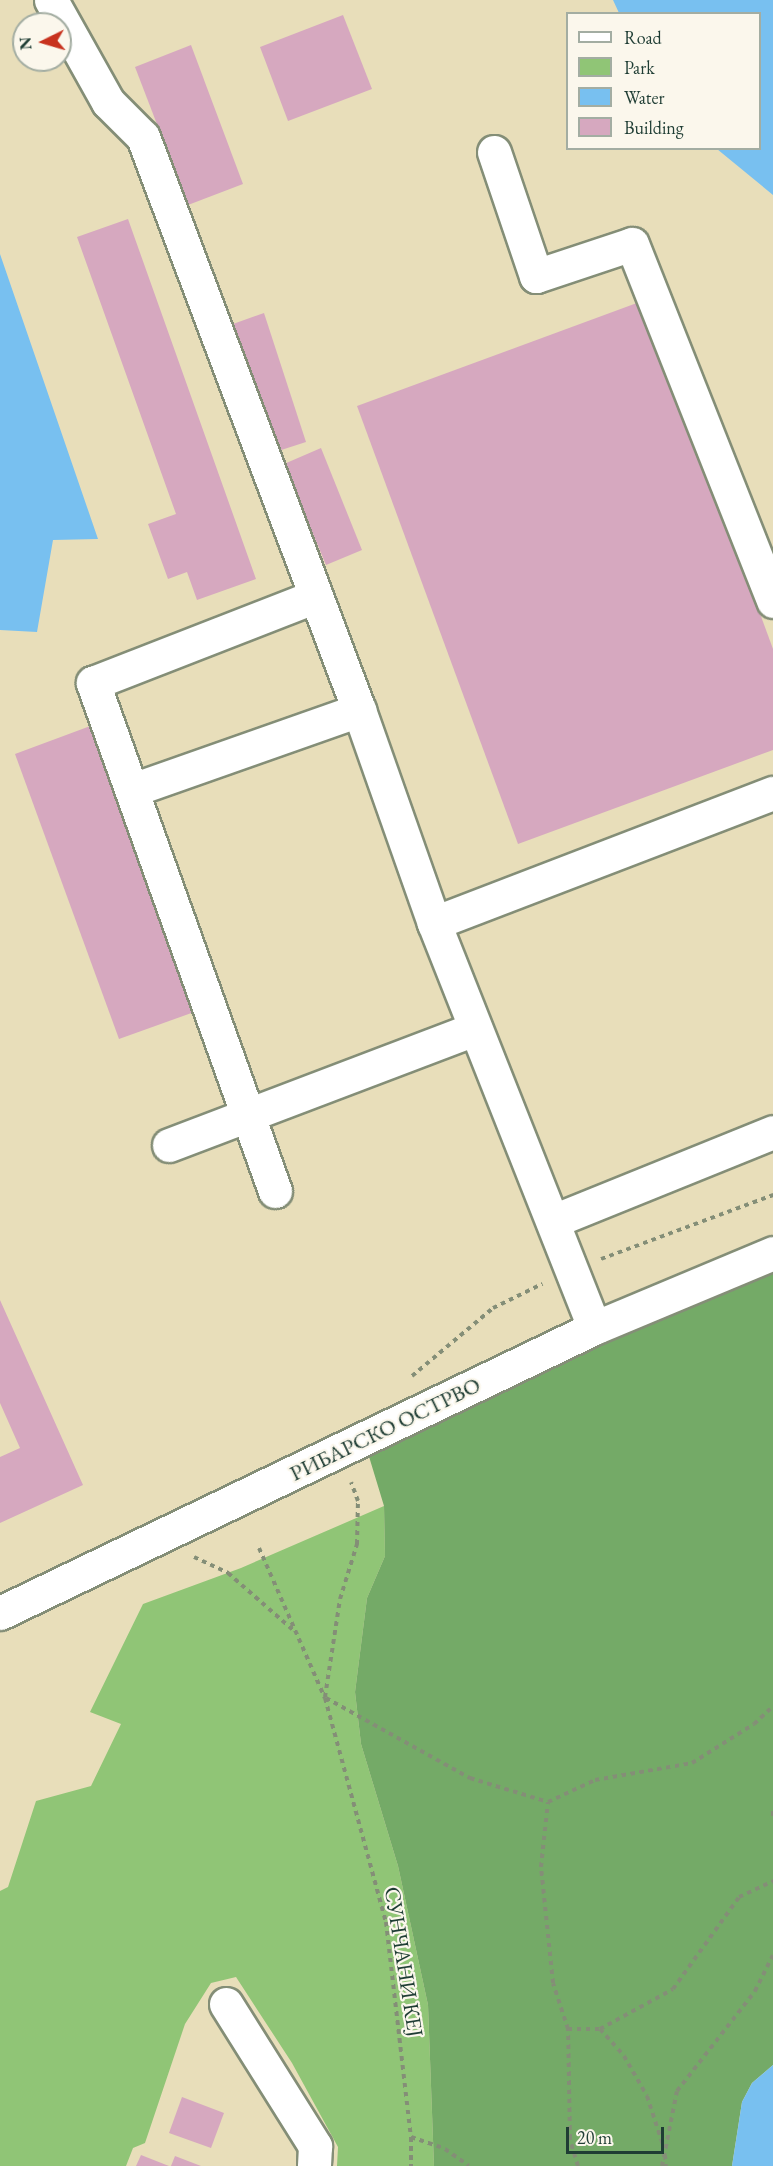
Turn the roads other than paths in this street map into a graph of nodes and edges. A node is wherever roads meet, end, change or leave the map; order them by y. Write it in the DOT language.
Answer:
graph roads {
  1 [pos="51,0"];
  2 [pos="494,152"];
  3 [pos="316,596"];
  4 [pos="773,601"];
  5 [pos="359,710"];
  6 [pos="132,790"];
  7 [pos="773,793"];
  8 [pos="434,923"];
  9 [pos="475,1029"];
  10 [pos="250,1116"];
  11 [pos="773,1132"];
  12 [pos="169,1145"];
  13 [pos="275,1191"];
  14 [pos="553,1221"];
  15 [pos="773,1253"];
  16 [pos="594,1328"];
  17 [pos="0,1613"];
  18 [pos="226,2004"];
  19 [pos="314,2166"];
  1 -- 3 [label="street"];
  2 -- 4 [label="street"];
  3 -- 5 [label="street"];
  3 -- 6 [label="street"];
  5 -- 6 [label="street"];
  5 -- 8 [label="street"];
  6 -- 10 [label="street"];
  7 -- 8 [label="street"];
  8 -- 9 [label="street"];
  9 -- 10 [label="street"];
  9 -- 14 [label="street"];
  10 -- 12 [label="street"];
  10 -- 13 [label="street"];
  11 -- 14 [label="street"];
  14 -- 16 [label="street"];
  15 -- 16 [label="street, РИБАРСКО ОСТРВО"];
  16 -- 17 [label="street, РИБАРСКО ОСТРВО"];
  18 -- 19 [label="street"];
}
